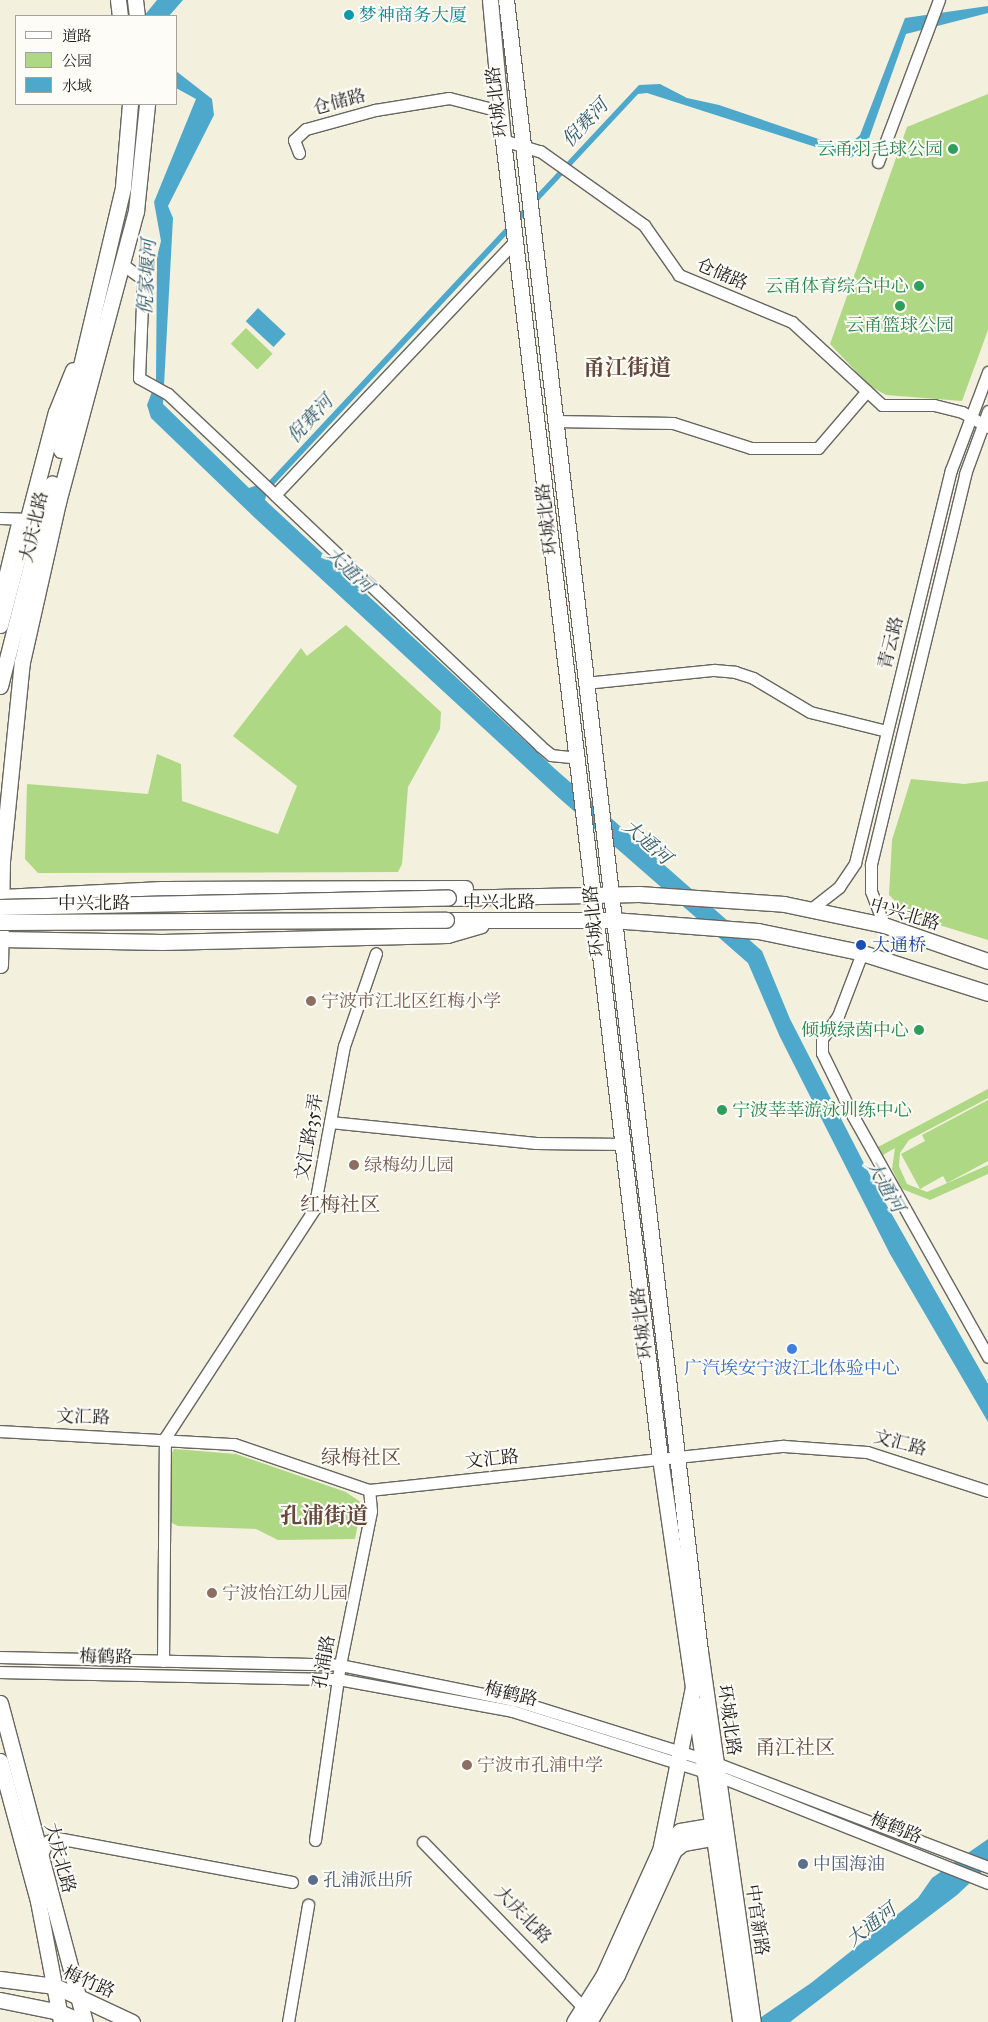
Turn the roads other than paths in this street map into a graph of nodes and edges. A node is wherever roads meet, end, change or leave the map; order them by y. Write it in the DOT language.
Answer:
graph roads {
  1 [pos="118,0"];
  2 [pos="135,0"];
  3 [pos="490,0"];
  4 [pos="506,0"];
  5 [pos="938,2"];
  6 [pos="120,15"];
  7 [pos="138,15"];
  8 [pos="130,105"];
  9 [pos="147,105"];
  10 [pos="500,111"];
  11 [pos="502,140"];
  12 [pos="521,146"];
  13 [pos="299,153"];
  14 [pos="878,162"];
  15 [pos="515,241"];
  16 [pos="122,264"];
  17 [pos="88,343"];
  18 [pos="988,372"];
  19 [pos="866,392"];
  20 [pos="988,411"];
  21 [pos="971,416"];
  22 [pos="554,421"];
  23 [pos="986,426"];
  24 [pos="274,495"];
  25 [pos="0,518"];
  26 [pos="49,518"];
  27 [pos="22,519"];
  28 [pos="0,594"];
  29 [pos="0,625"];
  30 [pos="1,682"];
  31 [pos="585,683"];
  32 [pos="888,731"];
  33 [pos="578,758"];
  34 [pos="610,894"];
  35 [pos="595,895"];
  36 [pos="547,896"];
  37 [pos="1,900"];
  38 [pos="810,909"];
  39 [pos="499,920"];
  40 [pos="605,920"];
  41 [pos="0,922"];
  42 [pos="884,925"];
  43 [pos="1,939"];
  44 [pos="862,953"];
  45 [pos="376,954"];
  46 [pos="988,961"];
  47 [pos="0,965"];
  48 [pos="988,993"];
  49 [pos="330,1122"];
  50 [pos="625,1144"];
  51 [pos="988,1357"];
  52 [pos="0,1431"];
  53 [pos="165,1438"];
  54 [pos="677,1457"];
  55 [pos="660,1458"];
  56 [pos="368,1490"];
  57 [pos="988,1491"];
  58 [pos="0,1657"];
  59 [pos="163,1661"];
  60 [pos="340,1665"];
  61 [pos="0,1672"];
  62 [pos="338,1679"];
  63 [pos="693,1687"];
  64 [pos="0,1703"];
  65 [pos="682,1758"];
  66 [pos="0,1761"];
  67 [pos="710,1767"];
  68 [pos="719,1830"];
  69 [pos="315,1840"];
  70 [pos="423,1842"];
  71 [pos="660,1850"];
  72 [pos="39,1861"];
  73 [pos="988,1867"];
  74 [pos="292,1882"];
  75 [pos="986,1882"];
  76 [pos="308,1905"];
  77 [pos="0,1979"];
  78 [pos="55,1986"];
  79 [pos="80,1996"];
  80 [pos="0,2000"];
  81 [pos="589,2015"];
  82 [pos="60,2017"];
  83 [pos="749,2020"];
  84 [pos="83,2022"];
  85 [pos="132,2022"];
  86 [pos="288,2022"];
  87 [pos="574,2022"];
  1 -- 6 [label="main road"];
  2 -- 7 [label="main road"];
  3 -- 10 [label="main road, 环城北路"];
  4 -- 12 [label="main road, 环城北路"];
  5 -- 14 [label="street"];
  8 -- 17 [label="main road, 大庆北路"];
  9 -- 16 [label="main road, 大庆北路"];
  10 -- 11 [label="main road, 环城北路"];
  10 -- 13 [label="street, 仓储路"];
  11 -- 12 [label="street, 仓储路"];
  11 -- 15 [label="main road, 环城北路"];
  12 -- 19 [label="street, 仓储路"];
  12 -- 22 [label="main road, 环城北路"];
  15 -- 24 [label="street"];
  15 -- 33 [label="main road, 环城北路"];
  16 -- 24 [label="street"];
  16 -- 26 [label="main road, 大庆北路"];
  17 -- 26 [label="main road, 大庆北路"];
  17 -- 27 [label="main road, 大庆北路"];
  18 -- 21 [label="street, 青云路"];
  19 -- 21 [label="street, 仓储路"];
  19 -- 22 [label="street"];
  20 -- 23 [label="street, 青云路"];
  21 -- 23 [label="street, 仓储路"];
  21 -- 32 [label="street, 青云路"];
  22 -- 31 [label="main road, 环城北路"];
  23 -- 42 [label="street, 青云路"];
  24 -- 33 [label="street"];
  25 -- 27 [label="street"];
  26 -- 27 [label="street"];
  26 -- 30 [label="main road"];
  26 -- 37 [label="main road, 大庆北路"];
  27 -- 28 [label="street"];
  27 -- 29 [label="main road, 大庆北路"];
  31 -- 32 [label="street"];
  31 -- 34 [label="main road, 环城北路"];
  32 -- 38 [label="street, 青云路"];
  33 -- 35 [label="main road, 环城北路"];
  34 -- 35 [label="main road, 中兴北路"];
  34 -- 38 [label="main road, 中兴北路"];
  34 -- 40 [label="main road, 环城北路"];
  35 -- 36 [label="main road, 中兴北路"];
  35 -- 40 [label="main road, 环城北路"];
  36 -- 37 [label="main road, 中兴北路, bridge"];
  36 -- 37 [label="main road"];
  37 -- 43 [label="main road, 大庆北路"];
  38 -- 42 [label="main road, 中兴北路"];
  39 -- 40 [label="main road, 中兴北路"];
  39 -- 41 [label="main road, 中兴北路, bridge"];
  39 -- 43 [label="main road"];
  40 -- 44 [label="main road, 中兴北路"];
  40 -- 50 [label="main road, 环城北路"];
  40 -- 54 [label="main road, 环城北路"];
  42 -- 46 [label="main road, 中兴北路"];
  43 -- 47 [label="main road, 大庆北路"];
  44 -- 48 [label="main road, 中兴北路"];
  44 -- 51 [label="street"];
  45 -- 49 [label="street, 文汇路35弄"];
  49 -- 50 [label="street"];
  49 -- 53 [label="street, 文汇路35弄"];
  50 -- 55 [label="main road, 环城北路"];
  52 -- 53 [label="street, 文汇路"];
  53 -- 56 [label="street, 文汇路"];
  53 -- 59 [label="street"];
  54 -- 55 [label="street, 文汇路"];
  54 -- 57 [label="street, 文汇路"];
  54 -- 67 [label="main road, 环城北路"];
  55 -- 56 [label="street, 文汇路"];
  55 -- 63 [label="main road, 环城北路"];
  56 -- 60 [label="street, 孔浦路"];
  58 -- 59 [label="street, 梅鹤路"];
  59 -- 60 [label="street, 梅鹤路"];
  60 -- 62 [label="street, 孔浦路"];
  60 -- 65 [label="street, 梅鹤路"];
  61 -- 62 [label="street, 梅鹤路"];
  62 -- 65 [label="street, 梅鹤路"];
  62 -- 69 [label="street, 孔浦路"];
  63 -- 65 [label="main road, 环城北路"];
  63 -- 67 [label="main road, 环城北路"];
  64 -- 72 [label="main road, 大庆北路"];
  65 -- 67 [label="street, 梅鹤路"];
  65 -- 71 [label="main road, 环城北路"];
  66 -- 78 [label="main road, 大庆北路"];
  67 -- 68 [label="main road, 环城北路"];
  67 -- 73 [label="street, 梅鹤路"];
  67 -- 75 [label="street, 梅鹤路"];
  68 -- 71 [label="main road, 环城北路"];
  68 -- 81 [label="main road, 环城北路"];
  68 -- 83 [label="main road, 中官新路"];
  70 -- 81 [label="street, 大庆北路"];
  71 -- 81 [label="main road, 环城北路"];
  72 -- 74 [label="street"];
  72 -- 79 [label="main road, 大庆北路"];
  76 -- 86 [label="street"];
  77 -- 78 [label="main road, 梅竹路"];
  78 -- 79 [label="main road, 梅竹路"];
  78 -- 82 [label="main road, 大庆北路"];
  79 -- 84 [label="main road, 大庆北路"];
  79 -- 85 [label="main road, 梅竹路"];
  80 -- 82 [label="main road"];
  81 -- 87 [label="main road, 环城北路"];
  82 -- 84 [label="main road"];
}
